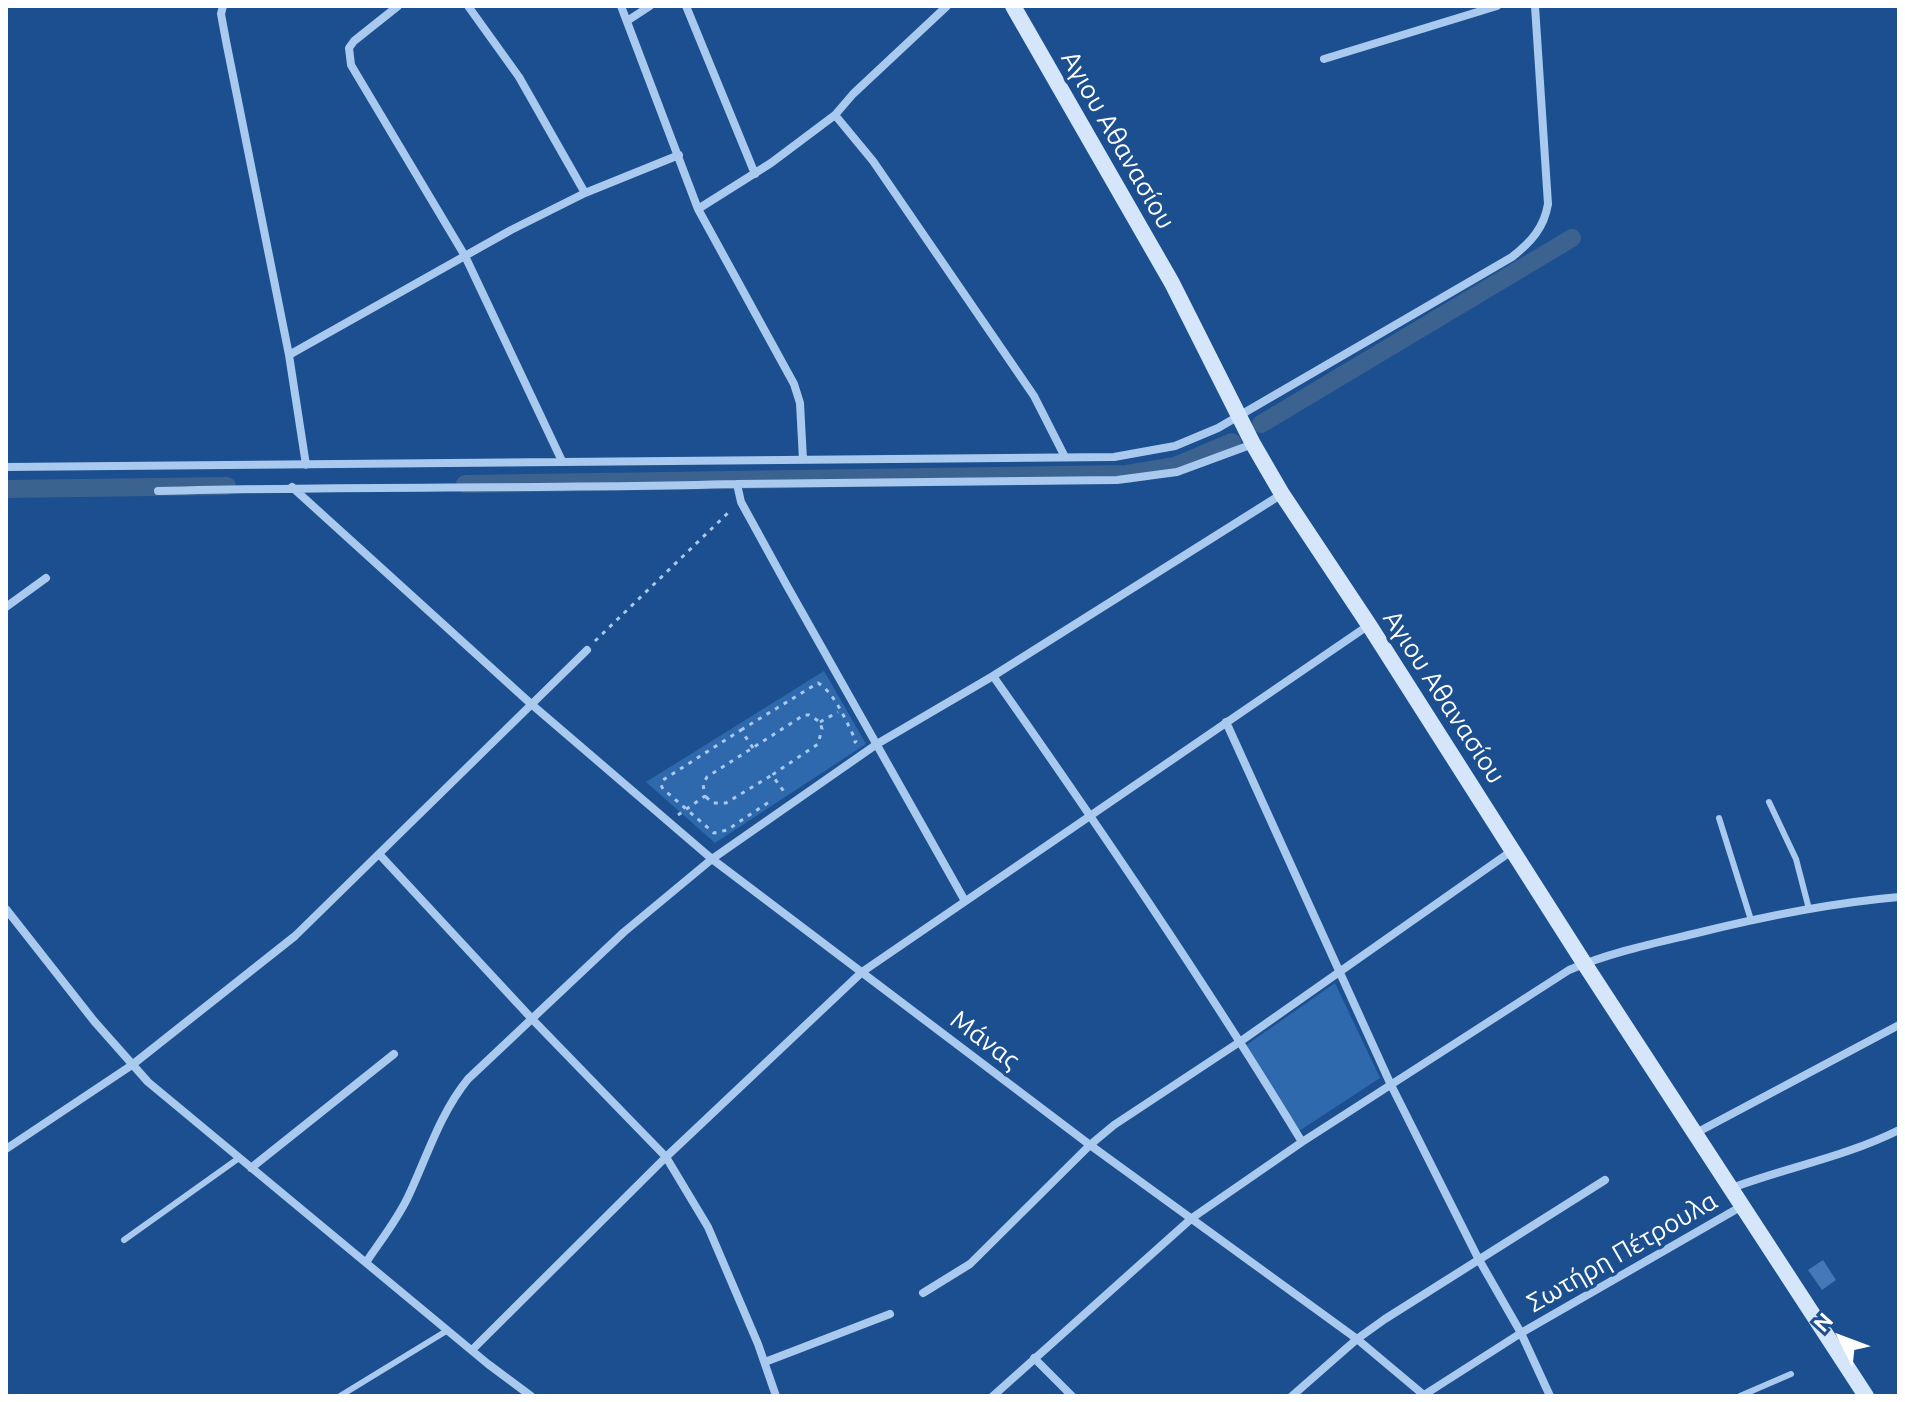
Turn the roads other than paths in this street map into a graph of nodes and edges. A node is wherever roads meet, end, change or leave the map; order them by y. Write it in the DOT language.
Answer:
graph roads {
  1 [pos="223,6"];
  2 [pos="398,6"];
  3 [pos="468,6"];
  4 [pos="621,6"];
  5 [pos="650,6"];
  6 [pos="686,6"];
  7 [pos="947,6"];
  8 [pos="1013,6"];
  9 [pos="1497,6"];
  10 [pos="1535,6"];
  11 [pos="627,21"];
  12 [pos="1324,59"];
  13 [pos="835,115"];
  14 [pos="679,155"];
  15 [pos="755,174"];
  16 [pos="585,193"];
  17 [pos="698,209"];
  18 [pos="465,256"];
  19 [pos="289,355"];
  20 [pos="1241,415"];
  21 [pos="1253,444"];
  22 [pos="1065,457"];
  23 [pos="803,460"];
  24 [pos="562,461"];
  25 [pos="306,465"];
  26 [pos="6,467"];
  27 [pos="737,484"];
  28 [pos="292,487"];
  29 [pos="158,491"];
  30 [pos="1282,494"];
  31 [pos="46,578"];
  32 [pos="6,607"];
  33 [pos="1369,625"];
  34 [pos="587,650"];
  35 [pos="993,676"];
  36 [pos="530,703"];
  37 [pos="1226,722"];
  38 [pos="877,744"];
  39 [pos="1769,802"];
  40 [pos="1091,815"];
  41 [pos="1719,818"];
  42 [pos="1514,849"];
  43 [pos="379,854"];
  44 [pos="712,859"];
  45 [pos="1899,897"];
  46 [pos="965,901"];
  47 [pos="6,909"];
  48 [pos="1809,909"];
  49 [pos="1751,920"];
  50 [pos="16,922"];
  51 [pos="6,930"];
  52 [pos="1584,963"];
  53 [pos="862,972"];
  54 [pos="1338,973"];
  55 [pos="533,1020"];
  56 [pos="1899,1025"];
  57 [pos="1241,1041"];
  58 [pos="394,1054"];
  59 [pos="132,1065"];
  60 [pos="1391,1085"];
  61 [pos="1899,1130"];
  62 [pos="1696,1133"];
  63 [pos="1302,1142"];
  64 [pos="1090,1145"];
  65 [pos="6,1149"];
  66 [pos="666,1157"];
  67 [pos="239,1158"];
  68 [pos="251,1168"];
  69 [pos="1605,1180"];
  70 [pos="1731,1188"];
  71 [pos="1742,1206"];
  72 [pos="1192,1218"];
  73 [pos="124,1240"];
  74 [pos="1478,1258"];
  75 [pos="367,1261"];
  76 [pos="923,1293"];
  77 [pos="890,1314"];
  78 [pos="448,1330"];
  79 [pos="1521,1333"];
  80 [pos="1357,1339"];
  81 [pos="472,1350"];
  82 [pos="1034,1358"];
  83 [pos="765,1362"];
  84 [pos="1791,1374"];
  85 [pos="340,1396"];
  86 [pos="531,1396"];
  87 [pos="776,1396"];
  88 [pos="993,1396"];
  89 [pos="1072,1396"];
  90 [pos="1292,1396"];
  91 [pos="1424,1396"];
  92 [pos="1550,1396"];
  93 [pos="1740,1396"];
  94 [pos="1866,1396"];
  1 -- 19 [label="street"];
  2 -- 18 [label="street"];
  3 -- 16 [label="street"];
  4 -- 11 [label="street"];
  5 -- 11 [label="street"];
  6 -- 15 [label="street"];
  7 -- 13 [label="street"];
  8 -- 20 [label="main road, Αγιου Αθανασίου"];
  9 -- 12 [label="street"];
  10 -- 20 [label="street"];
  11 -- 14 [label="street"];
  13 -- 15 [label="street"];
  13 -- 22 [label="street"];
  14 -- 16 [label="street"];
  14 -- 17 [label="street"];
  15 -- 17 [label="street"];
  16 -- 18 [label="street"];
  17 -- 23 [label="street"];
  18 -- 19 [label="street"];
  18 -- 24 [label="street"];
  19 -- 25 [label="street"];
  20 -- 21 [label="main road, Αγιου Αθανασίου"];
  20 -- 22 [label="street"];
  21 -- 27 [label="street"];
  21 -- 30 [label="main road, Αγιου Αθανασίου"];
  22 -- 23 [label="street"];
  23 -- 24 [label="street"];
  24 -- 25 [label="street"];
  25 -- 26 [label="street"];
  27 -- 28 [label="street"];
  27 -- 38 [label="street"];
  28 -- 29 [label="street"];
  28 -- 36 [label="street, Μάνας"];
  30 -- 33 [label="main road, Αγιου Αθανασίου"];
  30 -- 35 [label="street"];
  31 -- 32 [label="street"];
  33 -- 37 [label="street"];
  33 -- 42 [label="main road, Αγιου Αθανασίου"];
  34 -- 36 [label="street"];
  35 -- 38 [label="street"];
  35 -- 40 [label="street"];
  36 -- 43 [label="street"];
  36 -- 44 [label="street, Μάνας"];
  37 -- 40 [label="street"];
  37 -- 54 [label="street"];
  38 -- 44 [label="street"];
  38 -- 46 [label="street"];
  39 -- 48 [label="lane"];
  40 -- 46 [label="street"];
  40 -- 57 [label="street"];
  41 -- 49 [label="lane"];
  42 -- 52 [label="main road, Αγιου Αθανασίου"];
  42 -- 54 [label="street"];
  43 -- 55 [label="street"];
  43 -- 59 [label="street"];
  44 -- 53 [label="street, Μάνας"];
  44 -- 55 [label="street"];
  45 -- 48 [label="street"];
  46 -- 53 [label="street"];
  47 -- 50 [label="street"];
  48 -- 49 [label="street"];
  49 -- 52 [label="street"];
  50 -- 51 [label="street"];
  50 -- 59 [label="street"];
  52 -- 60 [label="street"];
  52 -- 62 [label="main road, Αγιου Αθανασίου"];
  53 -- 64 [label="street, Μάνας"];
  53 -- 66 [label="street"];
  54 -- 57 [label="street"];
  54 -- 60 [label="street"];
  55 -- 66 [label="street"];
  55 -- 75 [label="street"];
  56 -- 62 [label="street"];
  57 -- 63 [label="street"];
  57 -- 64 [label="street"];
  58 -- 68 [label="street"];
  59 -- 65 [label="street"];
  59 -- 67 [label="street"];
  60 -- 63 [label="street"];
  60 -- 74 [label="street"];
  61 -- 70 [label="street"];
  62 -- 70 [label="main road, Αγιου Αθανασίου"];
  63 -- 72 [label="street"];
  64 -- 72 [label="street, Μάνας"];
  64 -- 76 [label="street"];
  66 -- 81 [label="street"];
  66 -- 83 [label="street"];
  67 -- 68 [label="street"];
  67 -- 73 [label="lane"];
  68 -- 75 [label="street"];
  69 -- 74 [label="street"];
  70 -- 71 [label="main road, Αγιου Αθανασίου"];
  71 -- 79 [label="street, Σωτήρη Πέτρουλα"];
  71 -- 94 [label="main road, Αγιου Αθανασίου"];
  72 -- 80 [label="street, Μάνας"];
  72 -- 82 [label="street"];
  74 -- 79 [label="street"];
  74 -- 80 [label="street"];
  75 -- 78 [label="street"];
  77 -- 83 [label="street"];
  78 -- 81 [label="street"];
  78 -- 85 [label="lane"];
  79 -- 91 [label="street, Σωτήρη Πέτρουλα"];
  79 -- 92 [label="street"];
  80 -- 90 [label="street"];
  80 -- 91 [label="street, Μάνας"];
  81 -- 86 [label="street"];
  82 -- 88 [label="street"];
  82 -- 89 [label="street"];
  83 -- 87 [label="street"];
  84 -- 93 [label="lane"];
}
